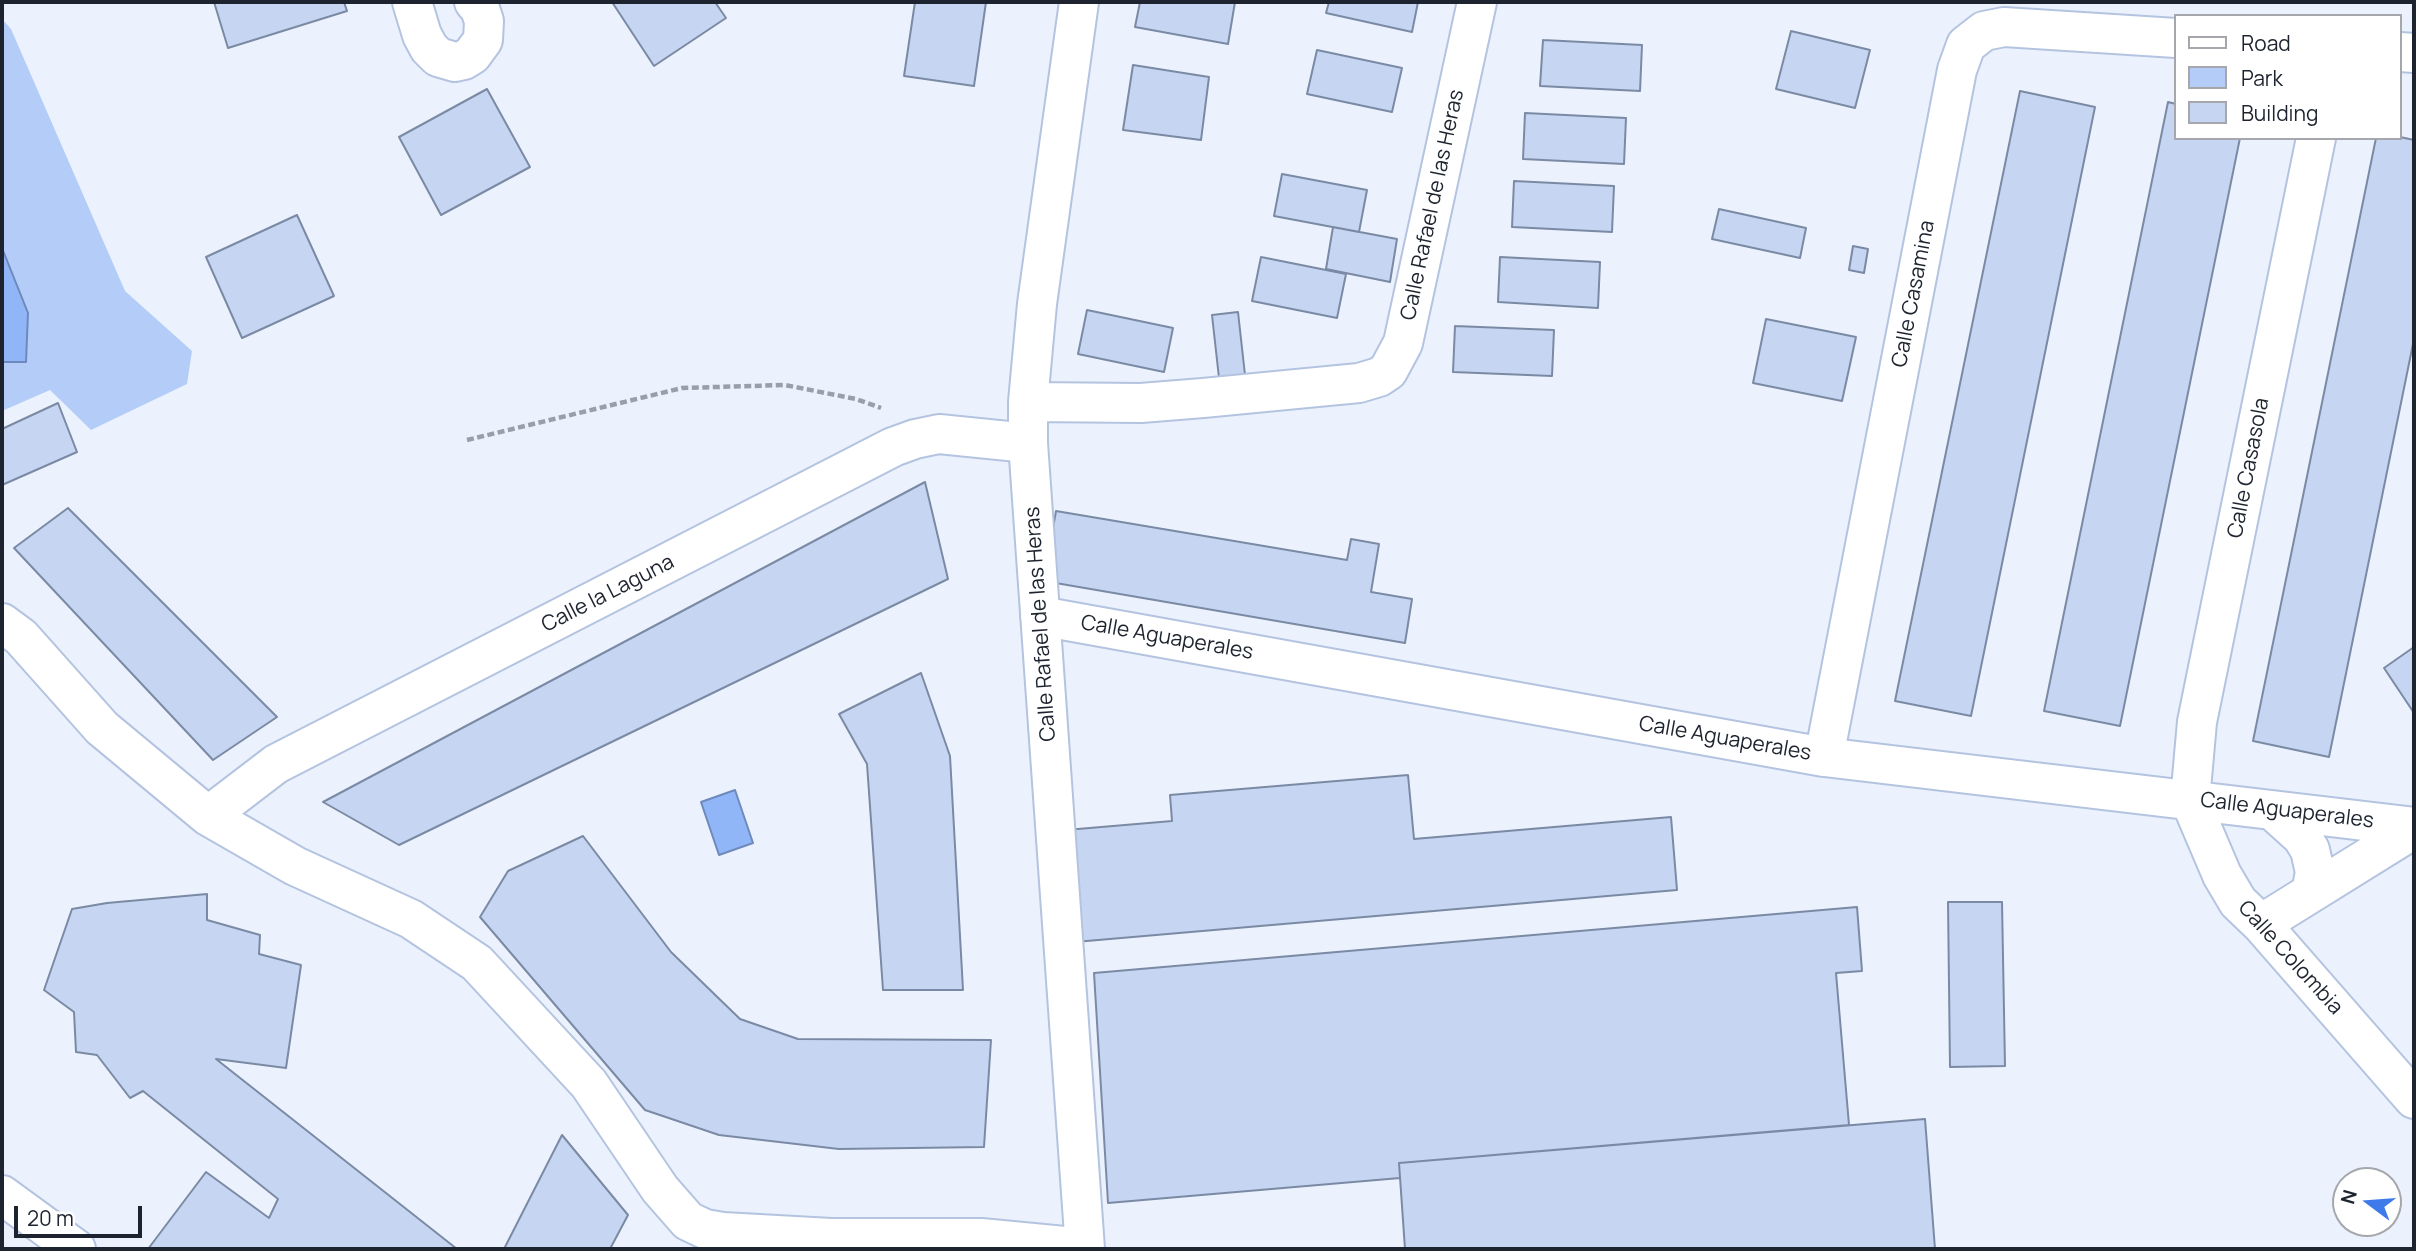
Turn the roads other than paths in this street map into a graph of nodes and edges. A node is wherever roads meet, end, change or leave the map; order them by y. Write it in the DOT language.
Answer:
graph roads {
  1 [pos="412,2"];
  2 [pos="474,2"];
  3 [pos="1079,2"];
  4 [pos="1477,2"];
  5 [pos="2174,38"];
  6 [pos="2316,140"];
  7 [pos="1046,403"];
  8 [pos="1028,443"];
  9 [pos="1040,616"];
  10 [pos="2,623"];
  11 [pos="1824,757"];
  12 [pos="2190,800"];
  13 [pos="2272,810"];
  14 [pos="208,816"];
  15 [pos="2414,828"];
  16 [pos="2311,894"];
  17 [pos="2261,924"];
  18 [pos="2414,1099"];
  19 [pos="2,1195"];
  20 [pos="76,1249"];
  21 [pos="1085,1249"];
  1 -- 2 [label="street"];
  3 -- 7 [label="street, Calle Rafael de las Heras"];
  4 -- 7 [label="street, Calle Rafael de las Heras"];
  5 -- 11 [label="street, Calle Casamina"];
  6 -- 12 [label="street, Calle Casasola"];
  7 -- 8 [label="street, Calle Rafael de las Heras"];
  8 -- 9 [label="street, Calle Rafael de las Heras"];
  8 -- 14 [label="street, Calle la Laguna"];
  9 -- 11 [label="street, Calle Aguaperales"];
  9 -- 21 [label="street, Calle Rafael de las Heras"];
  10 -- 14 [label="street"];
  11 -- 12 [label="street, Calle Aguaperales"];
  12 -- 13 [label="street, Calle Aguaperales"];
  12 -- 17 [label="street, Calle Colombia"];
  13 -- 15 [label="street, Calle Aguaperales"];
  13 -- 16 [label="street"];
  14 -- 21 [label="street"];
  15 -- 16 [label="street, Calle Aguaperales"];
  16 -- 17 [label="street, Calle Aguaperales"];
  17 -- 18 [label="street, Calle Colombia"];
  19 -- 20 [label="street"];
}
